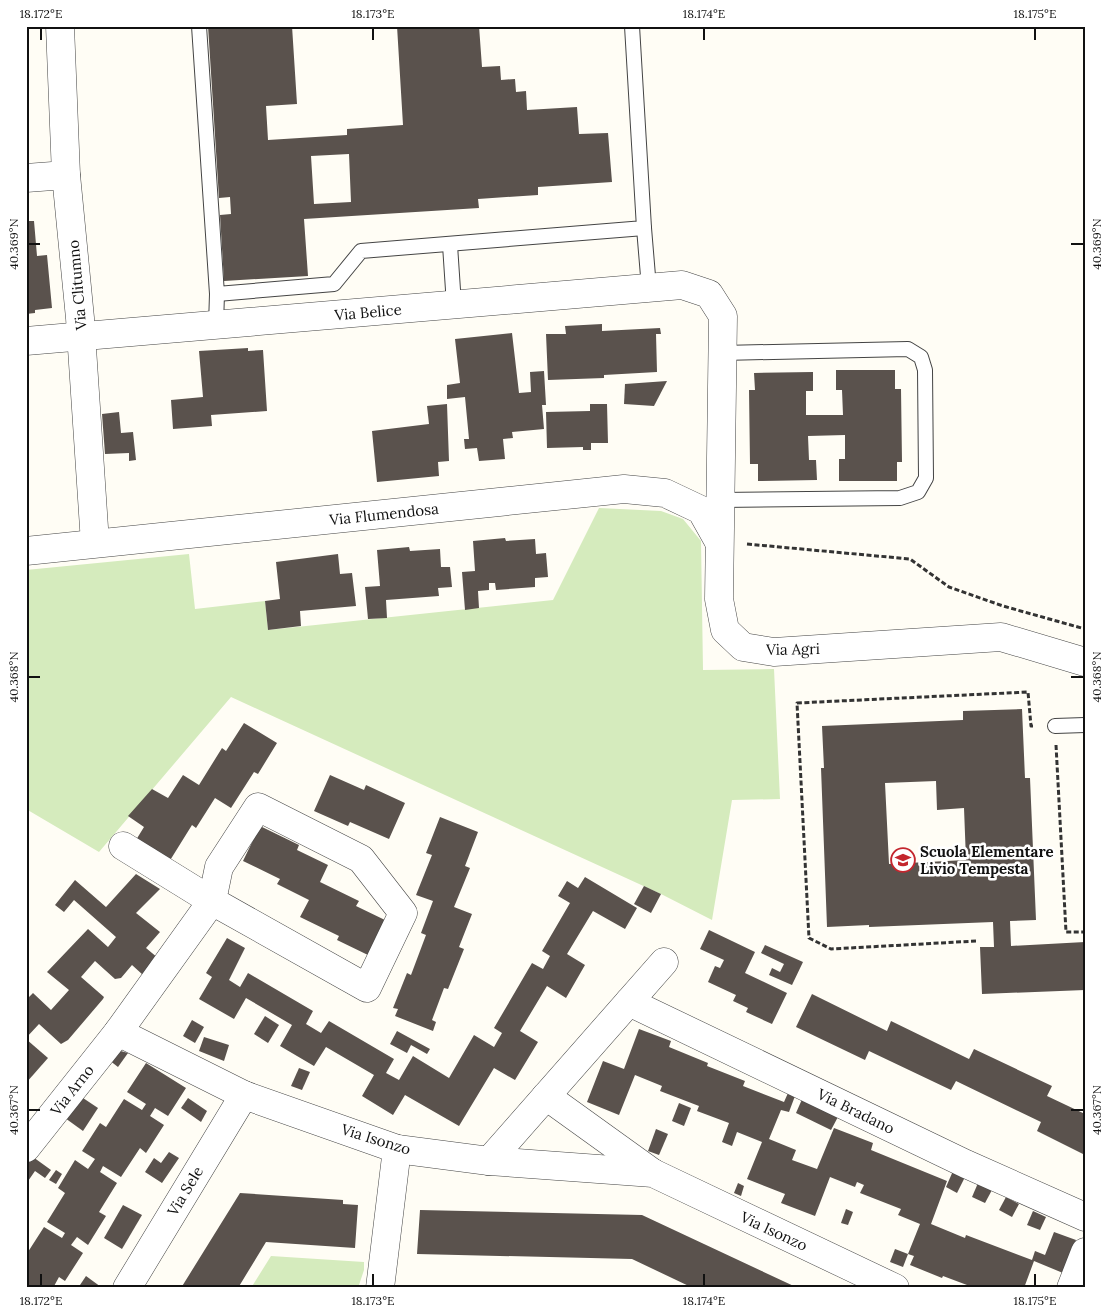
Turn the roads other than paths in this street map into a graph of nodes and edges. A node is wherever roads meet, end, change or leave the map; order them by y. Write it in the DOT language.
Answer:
graph roads {
  1 [pos="60,26"];
  2 [pos="199,26"];
  3 [pos="632,26"];
  4 [pos="66,175"];
  5 [pos="26,178"];
  6 [pos="644,228"];
  7 [pos="450,245"];
  8 [pos="648,288"];
  9 [pos="216,294"];
  10 [pos="709,294"];
  11 [pos="454,305"];
  12 [pos="216,325"];
  13 [pos="82,337"];
  14 [pos="26,341"];
  15 [pos="722,353"];
  16 [pos="720,500"];
  17 [pos="719,542"];
  18 [pos="95,543"];
  19 [pos="26,551"];
  20 [pos="1085,662"];
  21 [pos="1085,725"];
  22 [pos="1055,726"];
  23 [pos="123,846"];
  24 [pos="212,901"];
  25 [pos="664,962"];
  26 [pos="629,1002"];
  27 [pos="118,1032"];
  28 [pos="244,1095"];
  29 [pos="546,1096"];
  30 [pos="26,1148"];
  31 [pos="397,1149"];
  32 [pos="489,1161"];
  33 [pos="653,1174"];
  34 [pos="1085,1217"];
  35 [pos="1085,1252"];
  36 [pos="127,1288"];
  37 [pos="380,1288"];
  38 [pos="895,1288"];
  39 [pos="1071,1288"];
  1 -- 4 [label="street, Via Clitumno"];
  2 -- 9 [label="lane"];
  3 -- 6 [label="lane"];
  4 -- 5 [label="street"];
  4 -- 13 [label="street, Via Clitumno"];
  6 -- 7 [label="lane"];
  6 -- 8 [label="lane"];
  7 -- 9 [label="lane"];
  7 -- 11 [label="lane"];
  8 -- 10 [label="street, Via Belice"];
  8 -- 11 [label="street, Via Belice"];
  9 -- 12 [label="lane"];
  10 -- 15 [label="street, Via Agri"];
  11 -- 12 [label="street, Via Belice"];
  12 -- 13 [label="street, Via Belice"];
  13 -- 14 [label="street, Via Belice"];
  13 -- 18 [label="street, Via Clitumno"];
  15 -- 16 [label="street, Via Agri"];
  15 -- 16 [label="lane"];
  16 -- 17 [label="street, Via Agri"];
  17 -- 18 [label="street, Via Flumendosa"];
  17 -- 20 [label="street, Via Agri"];
  18 -- 19 [label="street, Via Flumendosa"];
  21 -- 22 [label="lane"];
  23 -- 24 [label="street"];
  24 -- 24 [label="street"];
  24 -- 27 [label="street, Via Arno"];
  25 -- 26 [label="street"];
  26 -- 29 [label="street"];
  26 -- 34 [label="street, Via Bradano"];
  27 -- 28 [label="street, Via Isonzo"];
  27 -- 30 [label="street, Via Arno"];
  28 -- 31 [label="street, Via Isonzo"];
  28 -- 36 [label="street, Via Sele"];
  29 -- 32 [label="street"];
  29 -- 33 [label="street, Via Isonzo"];
  31 -- 32 [label="street, Via Isonzo"];
  31 -- 37 [label="street"];
  32 -- 33 [label="street, Via Isonzo"];
  33 -- 38 [label="street, Via Isonzo"];
  35 -- 39 [label="street"];
}
